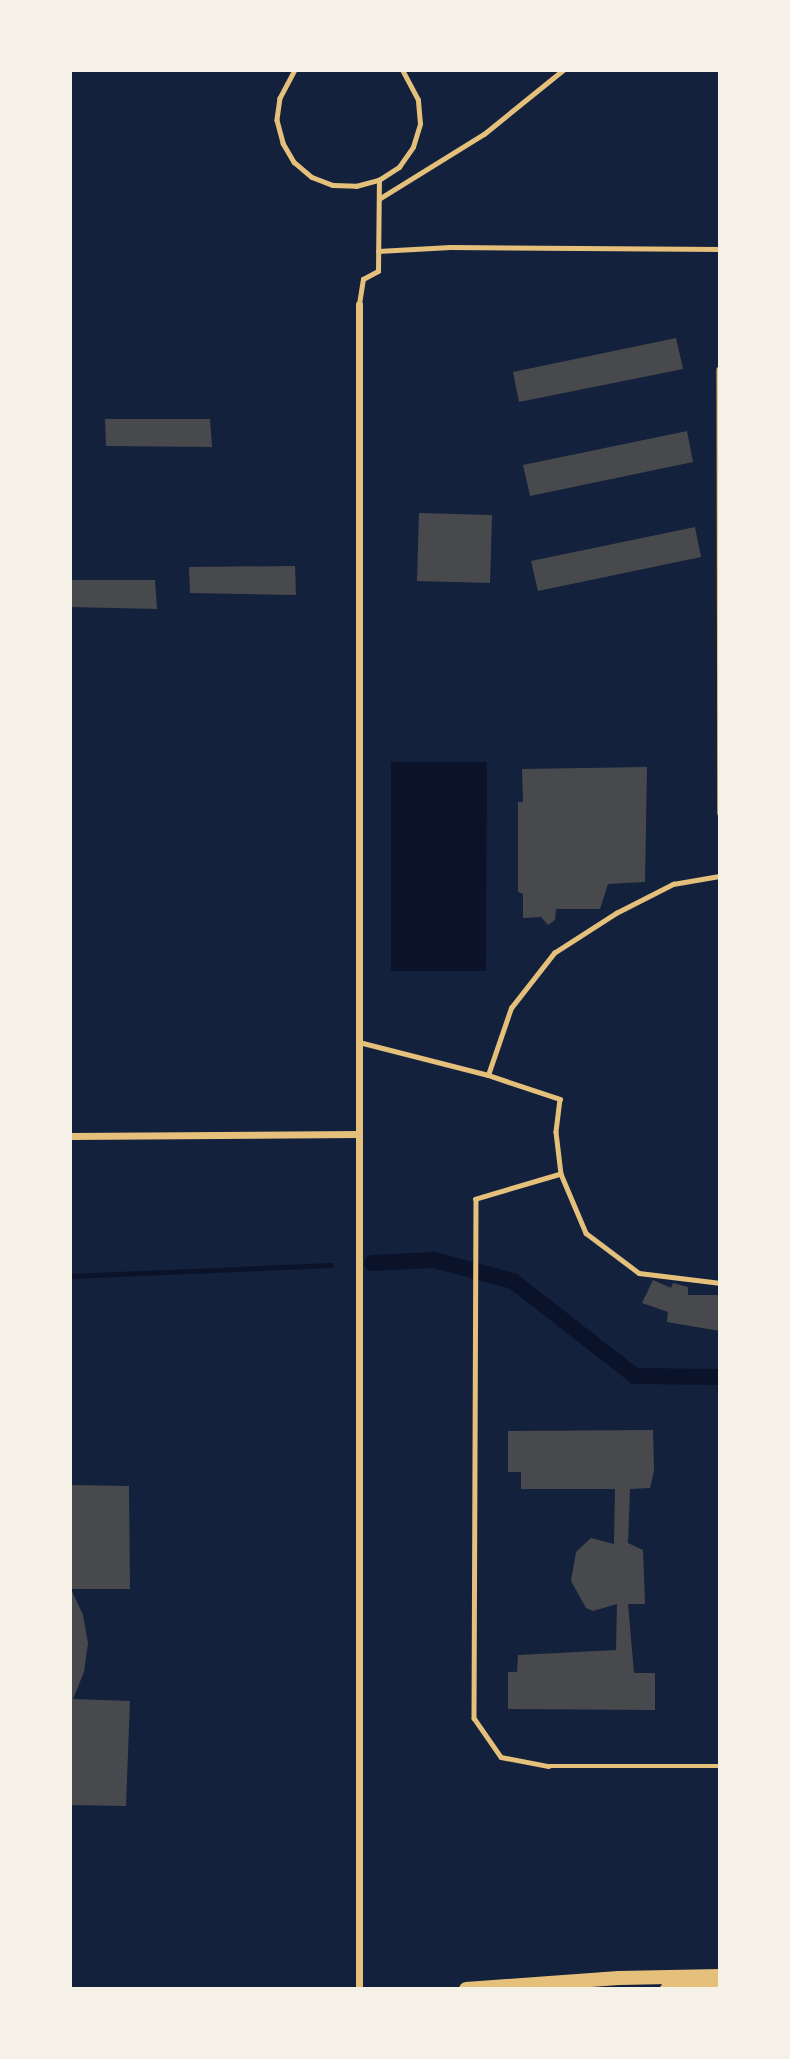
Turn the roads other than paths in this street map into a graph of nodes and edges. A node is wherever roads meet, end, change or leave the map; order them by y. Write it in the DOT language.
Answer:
graph roads {
  1 [pos="295,70"];
  2 [pos="402,70"];
  3 [pos="564,70"];
  4 [pos="379,180"];
  5 [pos="379,199"];
  6 [pos="720,249"];
  7 [pos="378,251"];
  8 [pos="359,304"];
  9 [pos="719,369"];
  10 [pos="720,813"];
  11 [pos="720,876"];
  12 [pos="359,1041"];
  13 [pos="488,1075"];
  14 [pos="359,1134"];
  15 [pos="70,1136"];
  16 [pos="561,1174"];
  17 [pos="720,1283"];
  18 [pos="720,1766"];
  19 [pos="720,1976"];
  20 [pos="720,1988"];
  21 [pos="359,1989"];
  22 [pos="466,1989"];
  23 [pos="667,1989"];
  24 [pos="688,1989"];
  1 -- 4 [label="lane"];
  2 -- 4 [label="lane"];
  3 -- 5 [label="lane"];
  4 -- 5 [label="lane"];
  5 -- 7 [label="lane"];
  6 -- 7 [label="lane"];
  7 -- 8 [label="lane"];
  8 -- 12 [label="street"];
  9 -- 10 [label="lane"];
  11 -- 13 [label="lane"];
  12 -- 13 [label="lane"];
  12 -- 14 [label="street"];
  13 -- 16 [label="lane"];
  14 -- 15 [label="street"];
  14 -- 21 [label="street"];
  16 -- 17 [label="lane"];
  16 -- 18 [label="lane"];
  19 -- 22 [label="main road"];
  20 -- 24 [label="main road"];
  23 -- 24 [label="main road"];
}
